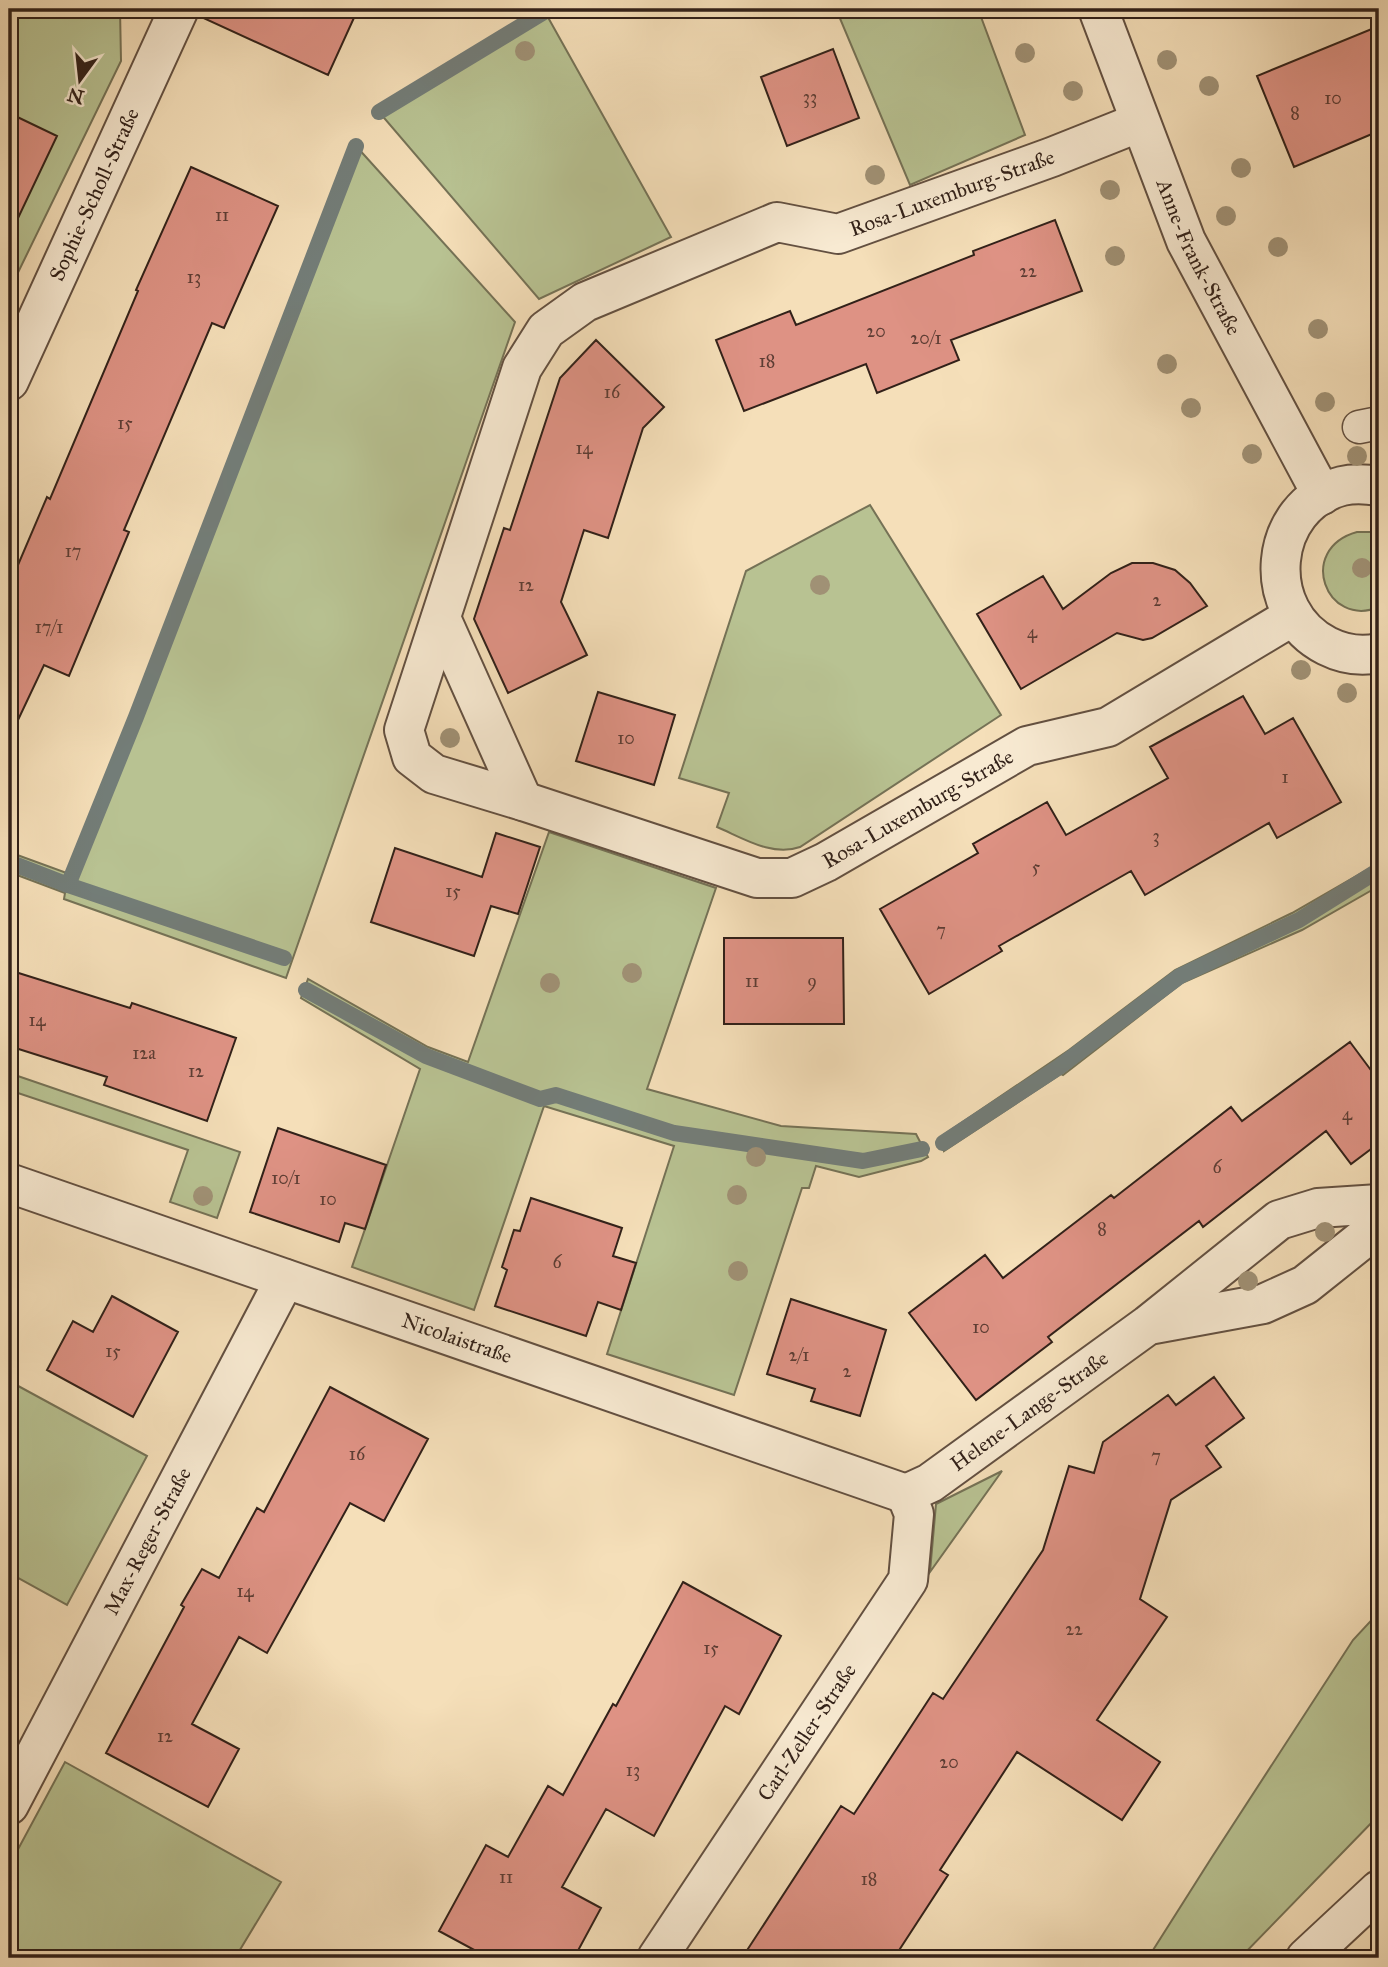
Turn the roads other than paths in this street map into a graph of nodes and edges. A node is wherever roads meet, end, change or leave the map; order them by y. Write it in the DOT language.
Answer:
graph roads {
  1 [pos="179,9"];
  2 [pos="1098,9"];
  3 [pos="1140,122"];
  4 [pos="9,381"];
  5 [pos="1379,486"];
  6 [pos="1322,495"];
  7 [pos="1293,617"];
  8 [pos="441,618"];
  9 [pos="1376,660"];
  10 [pos="523,801"];
  11 [pos="9,1183"];
  12 [pos="1379,1205"];
  13 [pos="1379,1227"];
  14 [pos="285,1279"];
  15 [pos="1148,1325"];
  16 [pos="906,1494"];
  17 [pos="9,1805"];
  18 [pos="1379,1890"];
  19 [pos="657,1958"];
  20 [pos="1306,1958"];
  1 -- 4 [label="street, Sophie-Scholl-Straße"];
  2 -- 3 [label="street, Anne-Frank-Straße"];
  3 -- 6 [label="street, Anne-Frank-Straße"];
  3 -- 8 [label="street, Rosa-Luxemburg-Straße"];
  5 -- 6 [label="street"];
  6 -- 7 [label="street"];
  7 -- 9 [label="street"];
  7 -- 10 [label="street, Rosa-Luxemburg-Straße"];
  8 -- 10 [label="street"];
  8 -- 10 [label="street, Rosa-Luxemburg-Straße"];
  11 -- 14 [label="street, Nicolaistraße"];
  12 -- 15 [label="street, Helene-Lange-Straße"];
  13 -- 15 [label="street, Helene-Lange-Straße"];
  14 -- 16 [label="street, Nicolaistraße"];
  14 -- 17 [label="street, Max-Reger-Straße"];
  15 -- 16 [label="street, Helene-Lange-Straße"];
  16 -- 19 [label="street, Carl-Zeller-Straße"];
  18 -- 20 [label="street"];
}
